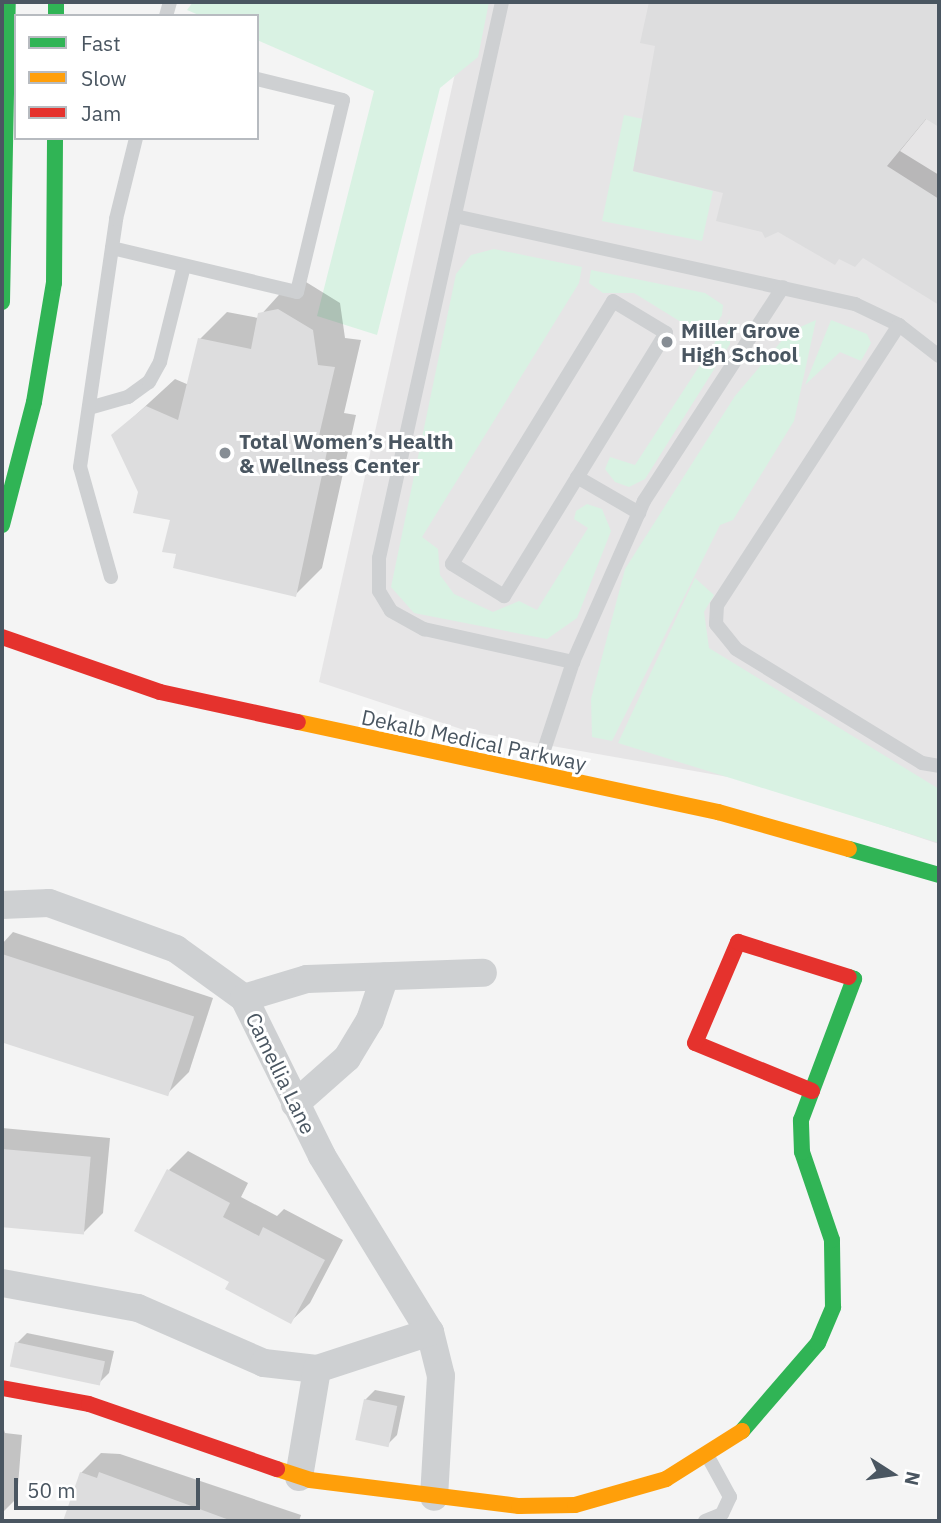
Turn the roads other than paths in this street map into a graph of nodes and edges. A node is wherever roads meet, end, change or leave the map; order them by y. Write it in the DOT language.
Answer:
graph roads {
  1 [pos="8,2"];
  2 [pos="502,2"];
  3 [pos="259,79"];
  4 [pos="55,140"];
  5 [pos="136,140"];
  6 [pos="455,216"];
  7 [pos="112,248"];
  8 [pos="184,265"];
  9 [pos="783,288"];
  10 [pos="2,302"];
  11 [pos="900,325"];
  12 [pos="939,356"];
  13 [pos="89,408"];
  14 [pos="577,477"];
  15 [pos="639,513"];
  16 [pos="2,525"];
  17 [pos="111,577"];
  18 [pos="2,637"];
  19 [pos="573,662"];
  20 [pos="939,766"];
  21 [pos="535,775"];
  22 [pos="939,875"];
  23 [pos="4,902"];
  24 [pos="483,973"];
  25 [pos="385,976"];
  26 [pos="244,998"];
  27 [pos="812,1091"];
  28 [pos="295,1104"];
  29 [pos="2,1283"];
  30 [pos="430,1332"];
  31 [pos="317,1369"];
  32 [pos="2,1388"];
  33 [pos="707,1455"];
  34 [pos="299,1477"];
  35 [pos="434,1497"];
  36 [pos="576,1513"];
  37 [pos="705,1521"];
  1 -- 10 [label="main road"];
  2 -- 6 [label="lane"];
  3 -- 8 [label="lane"];
  4 -- 16 [label="main road"];
  5 -- 7 [label="lane"];
  6 -- 9 [label="lane"];
  6 -- 19 [label="lane"];
  7 -- 8 [label="lane"];
  7 -- 13 [label="lane"];
  8 -- 13 [label="lane"];
  9 -- 11 [label="lane"];
  9 -- 15 [label="lane"];
  11 -- 12 [label="lane"];
  11 -- 20 [label="lane"];
  13 -- 17 [label="lane"];
  14 -- 14 [label="lane"];
  14 -- 15 [label="lane"];
  15 -- 19 [label="lane"];
  18 -- 21 [label="main road, Dekalb Medical Parkway"];
  19 -- 21 [label="lane"];
  21 -- 22 [label="main road, Dekalb Medical Parkway"];
  23 -- 26 [label="street, Camellia Lane"];
  24 -- 25 [label="street"];
  25 -- 26 [label="street"];
  25 -- 28 [label="street"];
  26 -- 28 [label="street, Camellia Lane"];
  27 -- 27 [label="main road"];
  27 -- 33 [label="main road"];
  28 -- 30 [label="street, Camellia Lane"];
  29 -- 31 [label="street"];
  30 -- 31 [label="street"];
  30 -- 35 [label="street, Camellia Lane"];
  31 -- 34 [label="street"];
  32 -- 34 [label="main road"];
  33 -- 36 [label="main road"];
  33 -- 37 [label="lane"];
  34 -- 35 [label="main road"];
  35 -- 36 [label="main road"];
}
